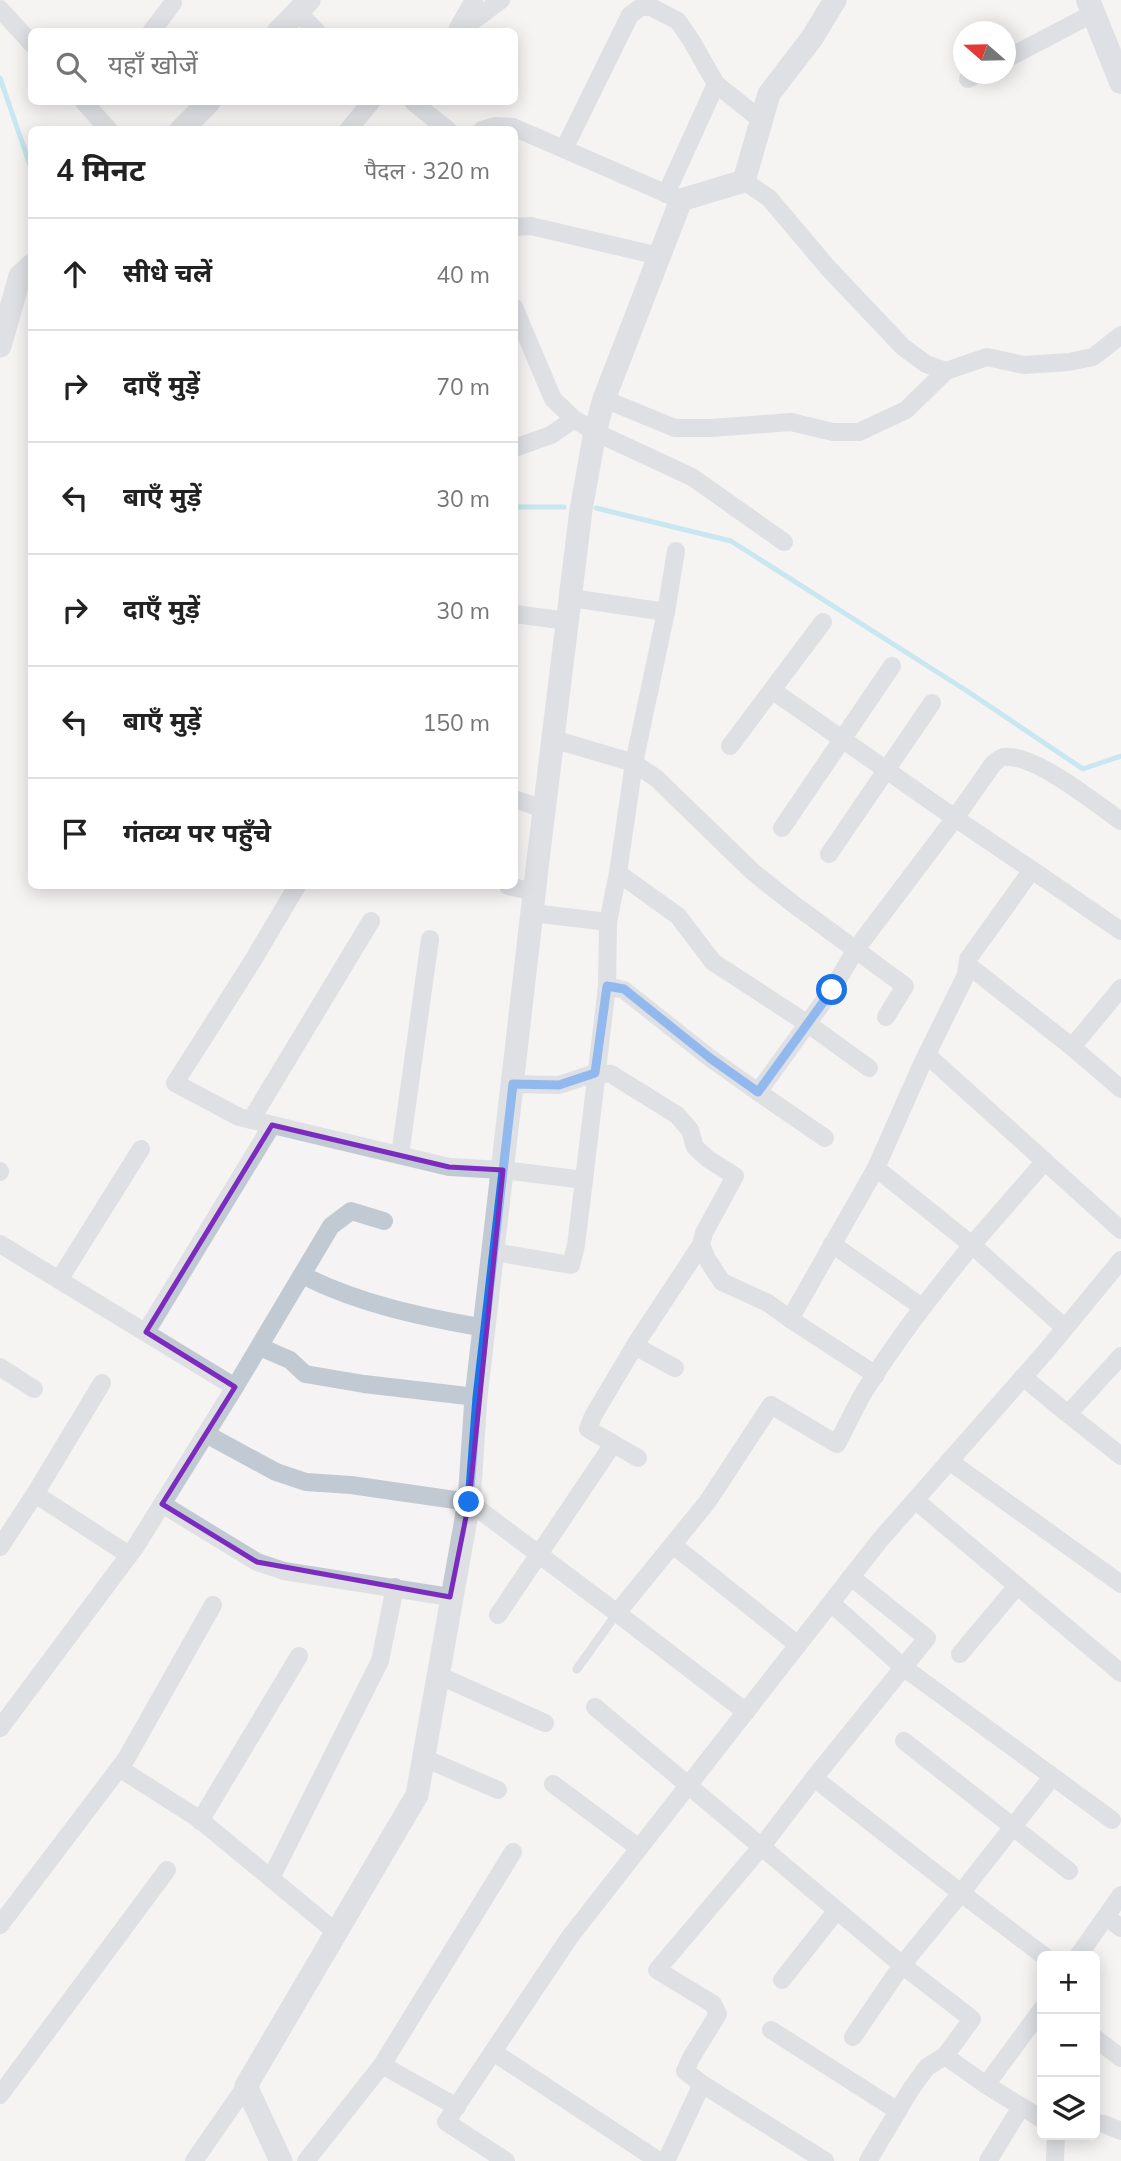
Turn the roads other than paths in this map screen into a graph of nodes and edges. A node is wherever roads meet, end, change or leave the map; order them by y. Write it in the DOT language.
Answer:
graph roads {
  1 [pos="474,0"];
  2 [pos="501,0"];
  3 [pos="835,0"];
  4 [pos="173,3"];
  5 [pos="304,6"];
  6 [pos="1091,7"];
  7 [pos="0,9"];
  8 [pos="153,28"];
  9 [pos="282,28"];
  10 [pos="315,28"];
  11 [pos="459,28"];
  12 [pos="462,28"];
  13 [pos="28,40"];
  14 [pos="1016,53"];
  15 [pos="1121,82"];
  16 [pos="716,84"];
  17 [pos="91,105"];
  18 [pos="206,105"];
  19 [pos="369,105"];
  20 [pos="417,105"];
  21 [pos="761,120"];
  22 [pos="106,126"];
  23 [pos="185,126"];
  24 [pos="351,126"];
  25 [pos="443,126"];
  26 [pos="518,129"];
  27 [pos="564,149"];
  28 [pos="744,181"];
  29 [pos="673,197"];
  30 [pos="518,227"];
  31 [pos="659,256"];
  32 [pos="28,269"];
  33 [pos="6,303"];
  34 [pos="518,316"];
  35 [pos="1121,335"];
  36 [pos="0,346"];
  37 [pos="946,371"];
  38 [pos="604,399"];
  39 [pos="574,419"];
  40 [pos="595,432"];
  41 [pos="518,447"];
  42 [pos="784,542"];
  43 [pos="676,551"];
  44 [pos="571,598"];
  45 [pos="666,612"];
  46 [pos="518,615"];
  47 [pos="568,621"];
  48 [pos="823,622"];
  49 [pos="892,666"];
  50 [pos="772,690"];
  51 [pos="932,703"];
  52 [pos="553,739"];
  53 [pos="843,740"];
  54 [pos="730,746"];
  55 [pos="634,764"];
  56 [pos="886,770"];
  57 [pos="518,800"];
  58 [pos="544,809"];
  59 [pos="955,818"];
  60 [pos="1121,821"];
  61 [pos="782,828"];
  62 [pos="829,855"];
  63 [pos="1032,870"];
  64 [pos="618,873"];
  65 [pos="294,889"];
  66 [pos="513,889"];
  67 [pos="533,902"];
  68 [pos="371,921"];
  69 [pos="608,922"];
  70 [pos="1121,931"];
  71 [pos="430,939"];
  72 [pos="856,949"];
  73 [pos="968,965"];
  74 [pos="607,986"];
  75 [pos="1121,988"];
  76 [pos="886,1017"];
  77 [pos="808,1024"];
  78 [pos="1072,1047"];
  79 [pos="927,1055"];
  80 [pos="869,1068"];
  81 [pos="595,1073"];
  82 [pos="513,1084"];
  83 [pos="1121,1089"];
  84 [pos="758,1092"];
  85 [pos="251,1120"];
  86 [pos="272,1125"];
  87 [pos="825,1138"];
  88 [pos="141,1149"];
  89 [pos="400,1155"];
  90 [pos="1045,1161"];
  91 [pos="876,1168"];
  92 [pos="503,1170"];
  93 [pos="584,1180"];
  94 [pos="384,1221"];
  95 [pos="1121,1230"];
  96 [pos="0,1244"];
  97 [pos="832,1244"];
  98 [pos="701,1245"];
  99 [pos="972,1245"];
  100 [pos="494,1252"];
  101 [pos="1121,1260"];
  102 [pos="302,1275"];
  103 [pos="59,1280"];
  104 [pos="922,1307"];
  105 [pos="789,1320"];
  106 [pos="485,1328"];
  107 [pos="1065,1328"];
  108 [pos="146,1332"];
  109 [pos="635,1346"];
  110 [pos="260,1347"];
  111 [pos="1121,1356"];
  112 [pos="0,1367"];
  113 [pos="675,1368"];
  114 [pos="876,1375"];
  115 [pos="1023,1377"];
  116 [pos="102,1383"];
  117 [pos="235,1387"];
  118 [pos="34,1389"];
  119 [pos="477,1397"];
  120 [pos="1068,1414"];
  121 [pos="206,1434"];
  122 [pos="613,1444"];
  123 [pos="1121,1457"];
  124 [pos="638,1458"];
  125 [pos="949,1461"];
  126 [pos="35,1494"];
  127 [pos="915,1500"];
  128 [pos="469,1502"];
  129 [pos="162,1504"];
  130 [pos="673,1545"];
  131 [pos="0,1547"];
  132 [pos="538,1553"];
  133 [pos="129,1555"];
  134 [pos="851,1577"];
  135 [pos="1121,1584"];
  136 [pos="1017,1586"];
  137 [pos="395,1587"];
  138 [pos="450,1597"];
  139 [pos="831,1603"];
  140 [pos="213,1605"];
  141 [pos="617,1613"];
  142 [pos="498,1615"];
  143 [pos="798,1645"];
  144 [pos="960,1654"];
  145 [pos="299,1656"];
  146 [pos="903,1667"];
  147 [pos="577,1669"];
  148 [pos="1121,1673"];
  149 [pos="439,1675"];
  150 [pos="595,1707"];
  151 [pos="746,1712"];
  152 [pos="545,1723"];
  153 [pos="0,1728"];
  154 [pos="904,1741"];
  155 [pos="424,1758"];
  156 [pos="119,1768"];
  157 [pos="1052,1777"];
  158 [pos="814,1778"];
  159 [pos="553,1784"];
  160 [pos="689,1784"];
  161 [pos="498,1790"];
  162 [pos="1112,1820"];
  163 [pos="200,1821"];
  164 [pos="1013,1826"];
  165 [pos="762,1846"];
  166 [pos="639,1848"];
  167 [pos="513,1852"];
  168 [pos="167,1870"];
  169 [pos="1069,1871"];
  170 [pos="271,1878"];
  171 [pos="961,1893"];
  172 [pos="1121,1895"];
  173 [pos="837,1910"];
  174 [pos="1106,1917"];
  175 [pos="0,1924"];
  176 [pos="1121,1928"];
  177 [pos="337,1933"];
  178 [pos="1037,1951"];
  179 [pos="1082,1951"];
  180 [pos="902,1965"];
  181 [pos="782,1980"];
  182 [pos="1038,2014"];
  183 [pos="771,2030"];
  184 [pos="853,2037"];
  185 [pos="1100,2042"];
  186 [pos="493,2052"];
  187 [pos="945,2056"];
  188 [pos="1121,2058"];
  189 [pos="382,2065"];
  190 [pos="702,2084"];
  191 [pos="986,2085"];
  192 [pos="246,2086"];
  193 [pos="0,2095"];
  194 [pos="457,2107"];
  195 [pos="1021,2108"];
  196 [pos="898,2111"];
  197 [pos="1037,2116"];
  198 [pos="1100,2124"];
  199 [pos="1121,2131"];
  200 [pos="1056,2140"];
  201 [pos="194,2161"];
  202 [pos="281,2161"];
  203 [pos="306,2161"];
  204 [pos="506,2161"];
  205 [pos="659,2161"];
  206 [pos="666,2161"];
  207 [pos="825,2161"];
  208 [pos="868,2161"];
  209 [pos="988,2161"];
  210 [pos="1055,2161"];
  1 -- 11 [label="street"];
  2 -- 12 [label="street"];
  3 -- 21 [label="street"];
  4 -- 8 [label="street"];
  5 -- 9 [label="street"];
  5 -- 10 [label="street"];
  6 -- 14 [label="street"];
  6 -- 15 [label="main road"];
  7 -- 13 [label="street"];
  16 -- 21 [label="street"];
  16 -- 27 [label="street"];
  16 -- 29 [label="street"];
  17 -- 22 [label="street"];
  18 -- 23 [label="street"];
  19 -- 24 [label="street"];
  20 -- 25 [label="street"];
  21 -- 28 [label="street"];
  26 -- 27 [label="street"];
  27 -- 29 [label="street"];
  28 -- 29 [label="street"];
  28 -- 37 [label="street"];
  29 -- 31 [label="street"];
  30 -- 31 [label="street"];
  31 -- 38 [label="street"];
  32 -- 33 [label="street"];
  33 -- 36 [label="street"];
  34 -- 39 [label="street"];
  35 -- 37 [label="street"];
  37 -- 38 [label="street"];
  38 -- 40 [label="street"];
  39 -- 40 [label="street"];
  39 -- 41 [label="street"];
  40 -- 42 [label="street"];
  40 -- 44 [label="street"];
  43 -- 45 [label="street"];
  44 -- 45 [label="street"];
  44 -- 47 [label="street"];
  45 -- 55 [label="street"];
  46 -- 47 [label="street"];
  47 -- 52 [label="street"];
  48 -- 50 [label="street"];
  49 -- 53 [label="street"];
  50 -- 53 [label="street"];
  50 -- 54 [label="street"];
  51 -- 56 [label="street"];
  52 -- 55 [label="street"];
  52 -- 58 [label="street"];
  53 -- 56 [label="street"];
  53 -- 61 [label="street"];
  55 -- 64 [label="street"];
  55 -- 72 [label="street"];
  56 -- 59 [label="street"];
  56 -- 62 [label="street"];
  57 -- 58 [label="street"];
  58 -- 67 [label="street"];
  59 -- 60 [label="street"];
  59 -- 63 [label="street"];
  59 -- 72 [label="street"];
  63 -- 70 [label="street"];
  63 -- 73 [label="street"];
  64 -- 69 [label="street"];
  64 -- 77 [label="street"];
  65 -- 85 [label="street"];
  66 -- 67 [label="street"];
  67 -- 69 [label="street"];
  67 -- 82 [label="street"];
  68 -- 85 [label="street"];
  69 -- 74 [label="street"];
  71 -- 89 [label="street"];
  72 -- 76 [label="street"];
  72 -- 77 [label="street"];
  73 -- 78 [label="street"];
  73 -- 79 [label="street"];
  74 -- 81 [label="street"];
  74 -- 84 [label="street"];
  75 -- 78 [label="street"];
  77 -- 80 [label="street"];
  77 -- 84 [label="street"];
  78 -- 83 [label="street"];
  79 -- 90 [label="street"];
  79 -- 91 [label="street"];
  81 -- 82 [label="street"];
  81 -- 93 [label="street"];
  81 -- 98 [label="street"];
  82 -- 92 [label="street"];
  84 -- 87 [label="street"];
  85 -- 86 [label="street"];
  86 -- 89 [label="street"];
  86 -- 108 [label="street"];
  88 -- 103 [label="street"];
  89 -- 92 [label="street"];
  90 -- 95 [label="street"];
  90 -- 99 [label="street"];
  91 -- 97 [label="street"];
  91 -- 99 [label="street"];
  92 -- 93 [label="street"];
  92 -- 100 [label="street"];
  93 -- 100 [label="street"];
  94 -- 102 [label="street"];
  96 -- 103 [label="street"];
  97 -- 104 [label="street"];
  97 -- 105 [label="street"];
  98 -- 105 [label="street"];
  98 -- 109 [label="street"];
  99 -- 104 [label="street"];
  99 -- 107 [label="street"];
  100 -- 106 [label="street"];
  101 -- 107 [label="street"];
  102 -- 106 [label="street"];
  102 -- 110 [label="street"];
  103 -- 108 [label="street"];
  104 -- 114 [label="street"];
  105 -- 114 [label="street"];
  106 -- 119 [label="street"];
  107 -- 115 [label="street"];
  108 -- 117 [label="street"];
  109 -- 113 [label="street"];
  109 -- 122 [label="street"];
  110 -- 117 [label="street"];
  110 -- 119 [label="street"];
  111 -- 120 [label="street"];
  112 -- 118 [label="street"];
  114 -- 130 [label="street"];
  115 -- 120 [label="street"];
  115 -- 125 [label="street"];
  116 -- 126 [label="street"];
  117 -- 121 [label="street"];
  119 -- 128 [label="street"];
  120 -- 123 [label="street"];
  121 -- 128 [label="street"];
  121 -- 129 [label="street"];
  122 -- 124 [label="street"];
  122 -- 132 [label="street"];
  125 -- 127 [label="street"];
  125 -- 135 [label="street"];
  126 -- 131 [label="street"];
  126 -- 133 [label="street"];
  127 -- 134 [label="street"];
  127 -- 136 [label="street"];
  128 -- 132 [label="street"];
  128 -- 138 [label="street"];
  129 -- 133 [label="street"];
  129 -- 137 [label="street"];
  130 -- 141 [label="street"];
  130 -- 143 [label="street"];
  132 -- 141 [label="street"];
  132 -- 142 [label="street"];
  133 -- 153 [label="street"];
  134 -- 139 [label="street"];
  134 -- 146 [label="street"];
  136 -- 144 [label="street"];
  136 -- 148 [label="street"];
  137 -- 138 [label="street"];
  137 -- 170 [label="street"];
  138 -- 149 [label="street"];
  139 -- 143 [label="street"];
  139 -- 146 [label="street"];
  140 -- 156 [label="street"];
  141 -- 147 [label="lane"];
  141 -- 151 [label="street"];
  143 -- 151 [label="street"];
  145 -- 163 [label="street"];
  146 -- 157 [label="street"];
  146 -- 158 [label="street"];
  149 -- 152 [label="street"];
  149 -- 155 [label="street"];
  150 -- 160 [label="street"];
  151 -- 160 [label="street"];
  154 -- 164 [label="street"];
  155 -- 161 [label="street"];
  155 -- 177 [label="street"];
  156 -- 163 [label="street"];
  156 -- 175 [label="street"];
  157 -- 162 [label="street"];
  157 -- 164 [label="street"];
  158 -- 165 [label="street"];
  158 -- 171 [label="street"];
  159 -- 166 [label="street"];
  160 -- 165 [label="street"];
  160 -- 166 [label="street"];
  163 -- 170 [label="street"];
  164 -- 169 [label="street"];
  164 -- 171 [label="street"];
  165 -- 173 [label="street"];
  165 -- 190 [label="street"];
  166 -- 186 [label="street"];
  167 -- 189 [label="street"];
  168 -- 193 [label="street"];
  170 -- 177 [label="street"];
  171 -- 178 [label="street"];
  171 -- 180 [label="street"];
  172 -- 174 [label="street"];
  173 -- 180 [label="street"];
  173 -- 181 [label="street"];
  174 -- 176 [label="street"];
  174 -- 179 [label="street"];
  177 -- 192 [label="street"];
  180 -- 184 [label="street"];
  180 -- 187 [label="street"];
  182 -- 191 [label="street"];
  183 -- 196 [label="street"];
  185 -- 188 [label="street"];
  186 -- 194 [label="street"];
  186 -- 205 [label="street"];
  187 -- 191 [label="street"];
  187 -- 196 [label="street"];
  189 -- 194 [label="street"];
  189 -- 203 [label="street"];
  190 -- 206 [label="street"];
  190 -- 207 [label="street"];
  191 -- 195 [label="street"];
  192 -- 201 [label="street"];
  192 -- 202 [label="street"];
  194 -- 204 [label="street"];
  195 -- 197 [label="street"];
  195 -- 209 [label="street"];
  196 -- 208 [label="street"];
  198 -- 199 [label="street"];
  200 -- 210 [label="street"];
}
